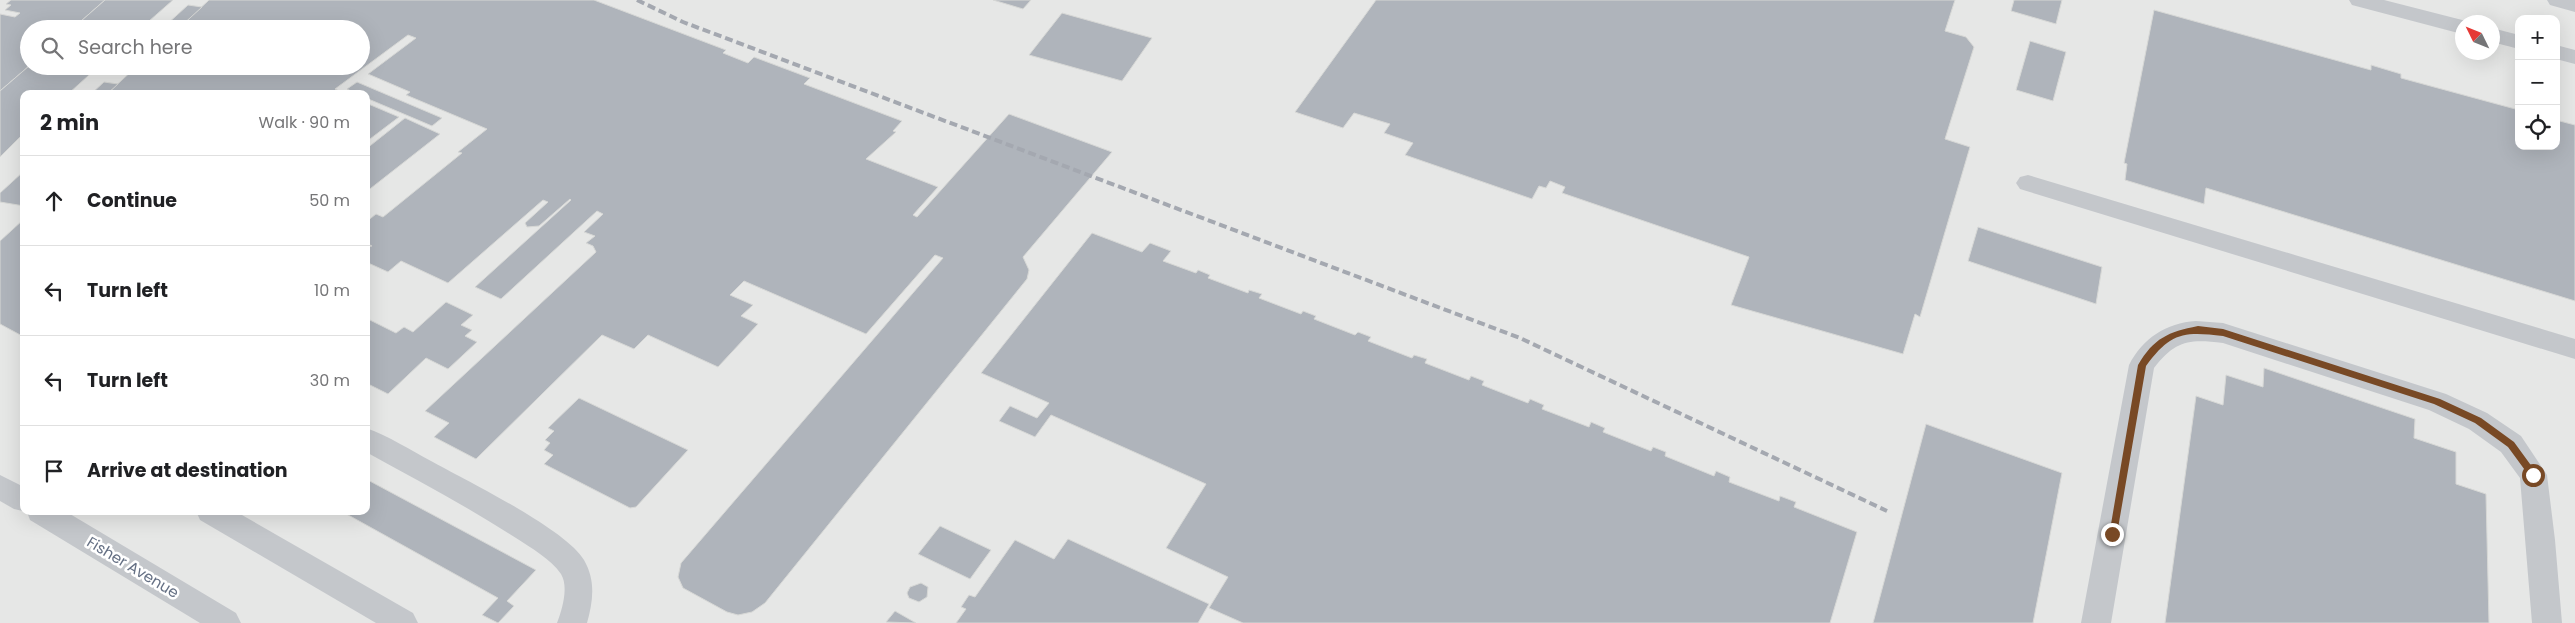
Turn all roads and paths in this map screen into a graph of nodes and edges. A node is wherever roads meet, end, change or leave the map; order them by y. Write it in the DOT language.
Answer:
graph roads {
  1 [pos="2359,0"];
  2 [pos="2557,0"];
  3 [pos="2575,5"];
  4 [pos="2455,25"];
  5 [pos="2500,37"];
  6 [pos="2515,41"];
  7 [pos="2560,53"];
  8 [pos="2575,57"];
  9 [pos="2028,183"];
  10 [pos="2575,349"];
  11 [pos="370,441"];
  12 [pos="0,487"];
  13 [pos="20,499"];
  14 [pos="47,515"];
  15 [pos="217,515"];
  16 [pos="226,623"];
  17 [pos="403,623"];
  18 [pos="572,623"];
  19 [pos="2096,623"];
  20 [pos="2547,623"];
  1 -- 4 [label="lane"];
  2 -- 3 [label="lane"];
  5 -- 6 [label="lane"];
  7 -- 8 [label="lane"];
  9 -- 10 [label="lane"];
  11 -- 18 [label="lane"];
  12 -- 13 [label="lane"];
  14 -- 16 [label="lane, Fisher Avenue"];
  15 -- 17 [label="lane"];
  19 -- 20 [label="lane"];
}
